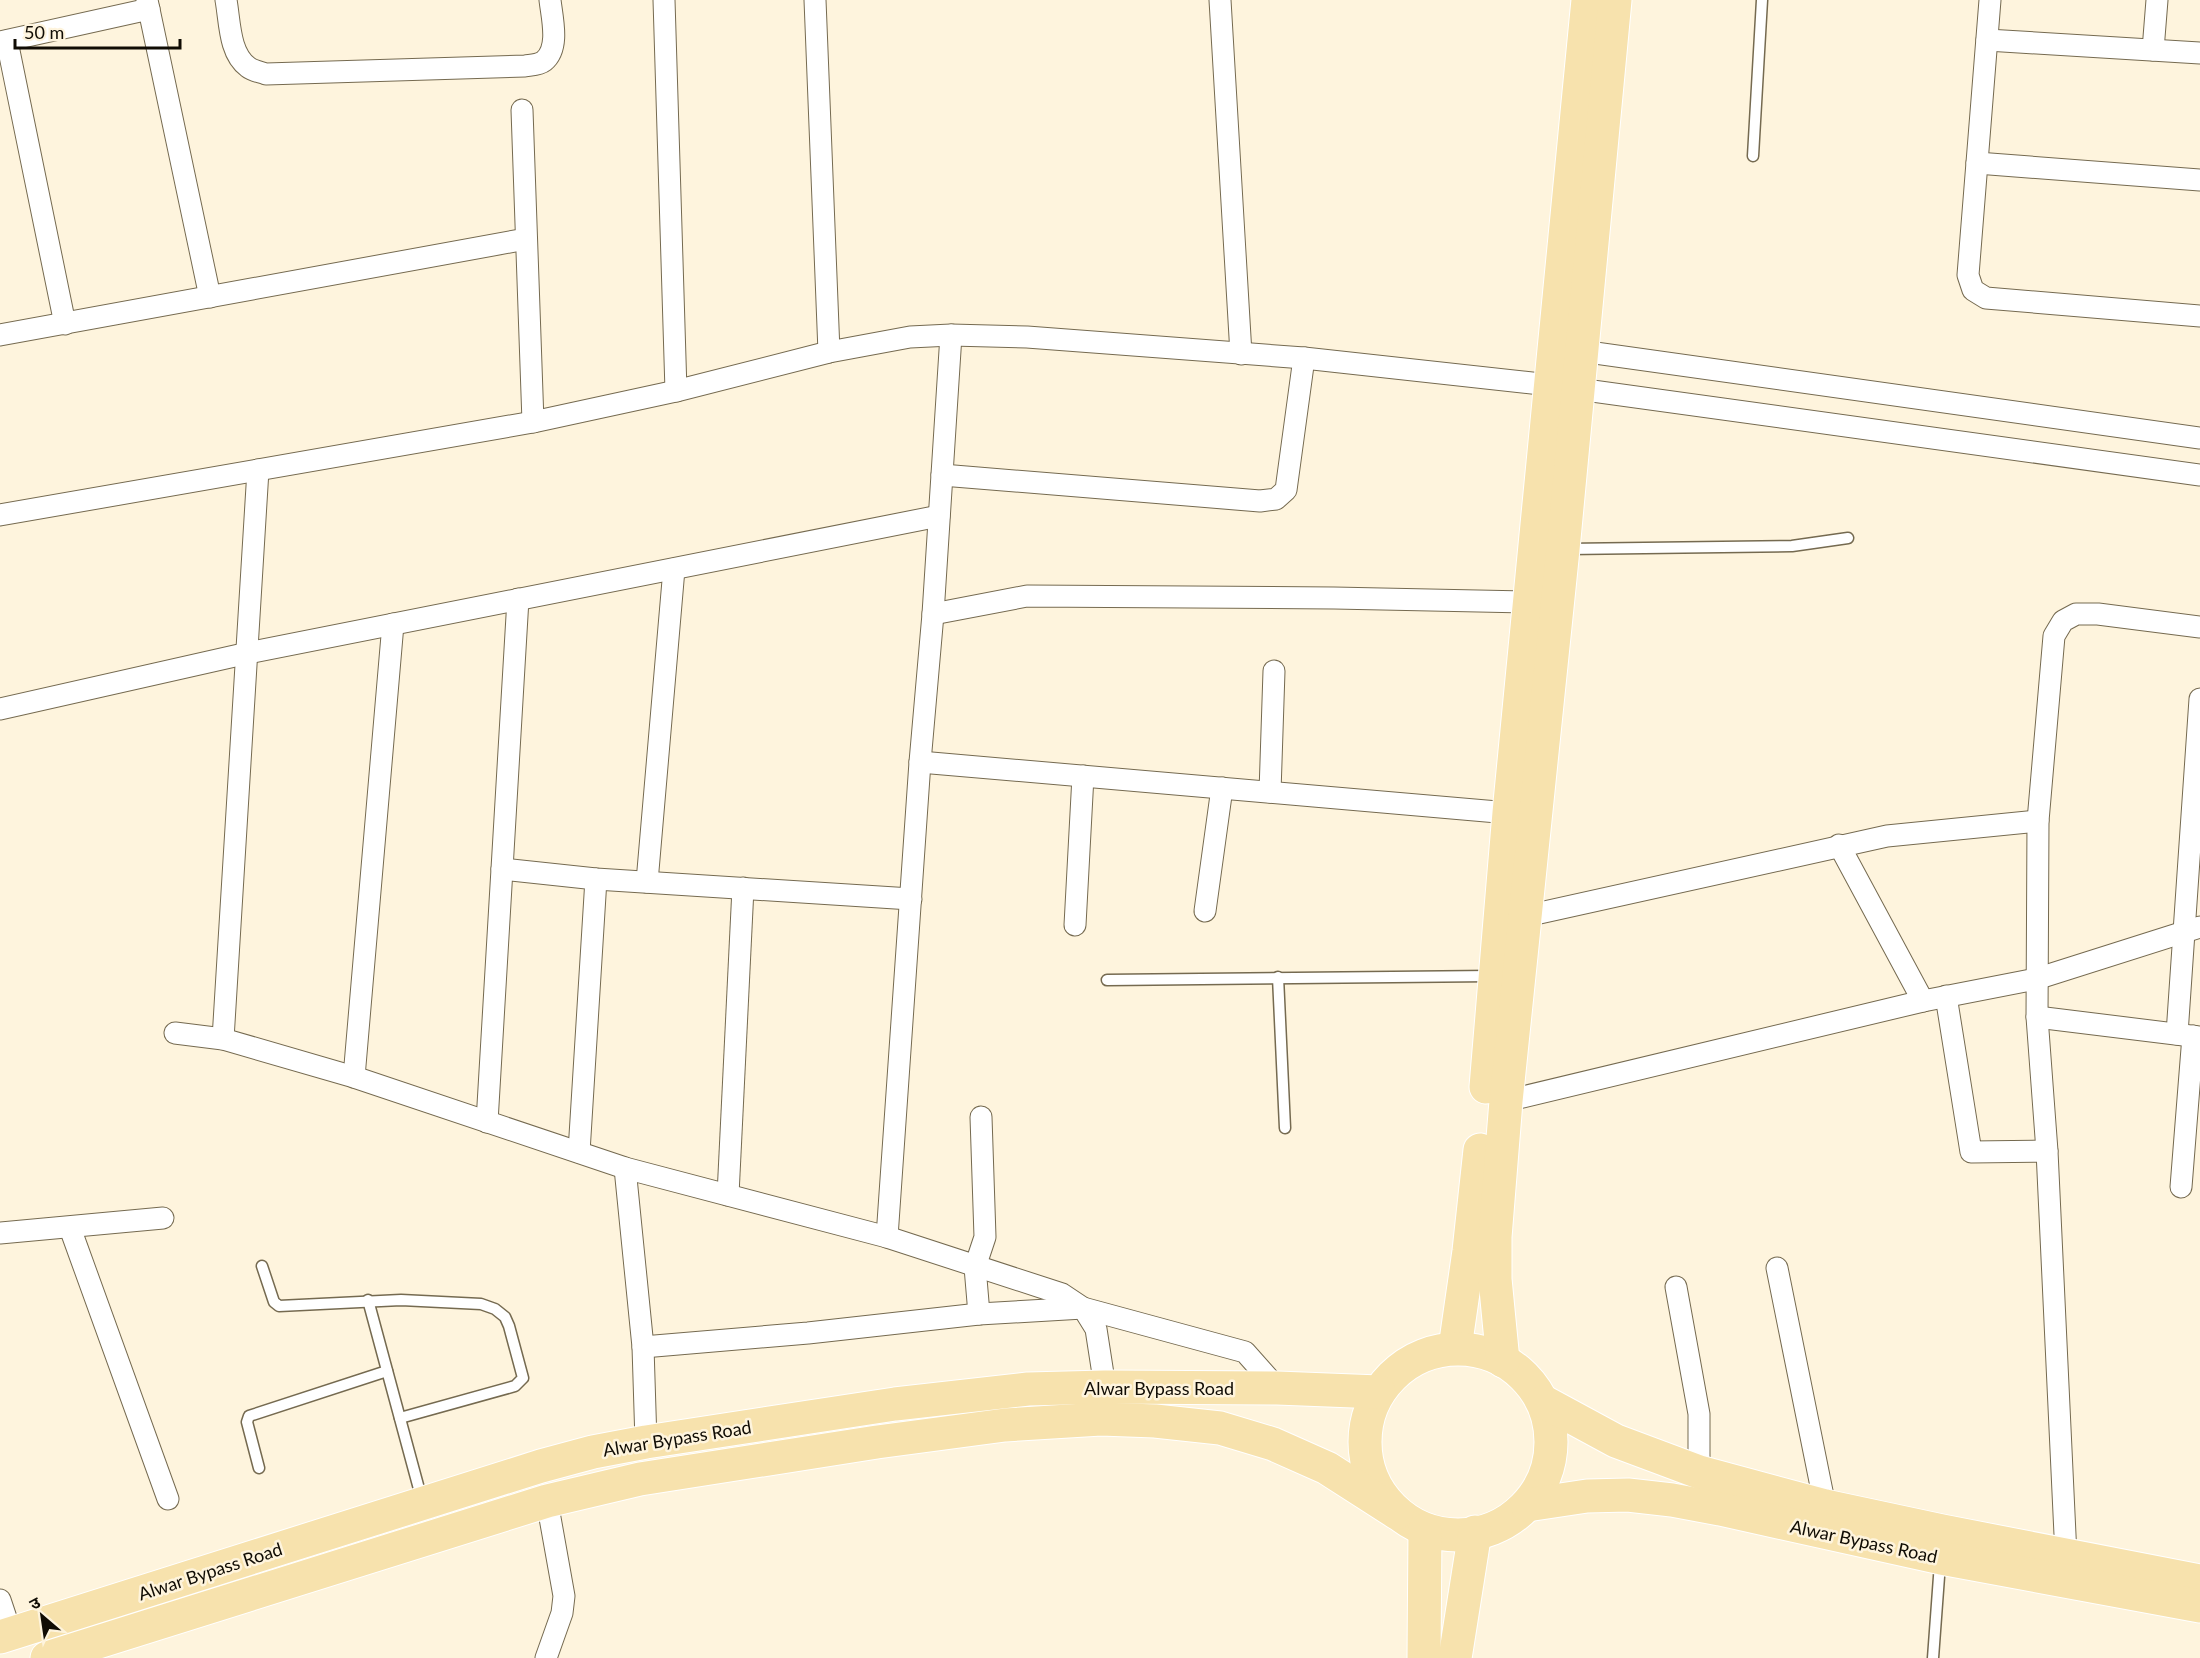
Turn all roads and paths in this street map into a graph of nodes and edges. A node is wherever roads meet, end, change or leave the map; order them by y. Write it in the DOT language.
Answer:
graph roads {
  1 [pos="226,0"];
  2 [pos="550,0"];
  3 [pos="664,0"];
  4 [pos="815,0"];
  5 [pos="1220,0"];
  6 [pos="1588,0"];
  7 [pos="1615,0"];
  8 [pos="1762,0"];
  9 [pos="1990,0"];
  10 [pos="2157,0"];
  11 [pos="148,4"];
  12 [pos="1987,40"];
  13 [pos="3,41"];
  14 [pos="2153,50"];
  15 [pos="2200,53"];
  16 [pos="522,110"];
  17 [pos="1753,156"];
  18 [pos="1977,163"];
  19 [pos="2200,180"];
  20 [pos="526,239"];
  21 [pos="210,297"];
  22 [pos="2200,316"];
  23 [pos="65,324"];
  24 [pos="0,335"];
  25 [pos="951,335"];
  26 [pos="1581,351"];
  27 [pos="829,352"];
  28 [pos="1241,354"];
  29 [pos="1304,358"];
  30 [pos="1564,387"];
  31 [pos="676,391"];
  32 [pos="533,422"];
  33 [pos="2200,438"];
  34 [pos="258,470"];
  35 [pos="942,475"];
  36 [pos="2200,475"];
  37 [pos="0,515"];
  38 [pos="939,516"];
  39 [pos="1848,538"];
  40 [pos="1563,549"];
  41 [pos="674,568"];
  42 [pos="518,599"];
  43 [pos="1530,602"];
  44 [pos="933,614"];
  45 [pos="393,624"];
  46 [pos="2200,627"];
  47 [pos="248,653"];
  48 [pos="1274,671"];
  49 [pos="2200,699"];
  50 [pos="0,709"];
  51 [pos="920,762"];
  52 [pos="1083,776"];
  53 [pos="1222,788"];
  54 [pos="1270,792"];
  55 [pos="1509,813"];
  56 [pos="2038,822"];
  57 [pos="1839,845"];
  58 [pos="502,869"];
  59 [pos="596,879"];
  60 [pos="647,882"];
  61 [pos="743,888"];
  62 [pos="2194,895"];
  63 [pos="911,899"];
  64 [pos="1205,912"];
  65 [pos="1526,916"];
  66 [pos="1075,925"];
  67 [pos="2193,929"];
  68 [pos="1495,976"];
  69 [pos="1278,977"];
  70 [pos="2036,979"];
  71 [pos="1107,980"];
  72 [pos="1946,996"];
  73 [pos="1923,1001"];
  74 [pos="2037,1017"];
  75 [pos="175,1032"];
  76 [pos="2190,1035"];
  77 [pos="223,1039"];
  78 [pos="354,1077"];
  79 [pos="1506,1101"];
  80 [pos="981,1117"];
  81 [pos="488,1122"];
  82 [pos="1285,1128"];
  83 [pos="2047,1151"];
  84 [pos="579,1152"];
  85 [pos="625,1168"];
  86 [pos="2181,1187"];
  87 [pos="728,1195"];
  88 [pos="163,1218"];
  89 [pos="70,1228"];
  90 [pos="0,1233"];
  91 [pos="887,1237"];
  92 [pos="262,1266"];
  93 [pos="975,1267"];
  94 [pos="1777,1268"];
  95 [pos="1676,1287"];
  96 [pos="368,1300"];
  97 [pos="1083,1308"];
  98 [pos="980,1314"];
  99 [pos="643,1347"];
  100 [pos="1455,1348"];
  101 [pos="1503,1361"];
  102 [pos="387,1371"];
  103 [pos="1105,1387"];
  104 [pos="1277,1388"];
  105 [pos="1379,1392"];
  106 [pos="1544,1402"];
  107 [pos="399,1418"];
  108 [pos="646,1442"];
  109 [pos="259,1468"];
  110 [pos="1699,1472"];
  111 [pos="168,1499"];
  112 [pos="547,1501"];
  113 [pos="423,1503"];
  114 [pos="1527,1505"];
  115 [pos="1825,1506"];
  116 [pos="1397,1513"];
  117 [pos="1425,1530"];
  118 [pos="1475,1532"];
  119 [pos="2067,1556"];
  120 [pos="1941,1558"];
  121 [pos="2200,1581"];
  122 [pos="0,1600"];
  123 [pos="2200,1606"];
  124 [pos="6,1635"];
  125 [pos="47,1658"];
  126 [pos="546,1658"];
  127 [pos="1424,1658"];
  128 [pos="1455,1658"];
  129 [pos="1933,1658"];
  1 -- 2 [label="street"];
  3 -- 31 [label="street"];
  4 -- 27 [label="street"];
  5 -- 28 [label="street"];
  6 -- 30 [label="main road"];
  7 -- 26 [label="main road"];
  8 -- 17 [label="lane"];
  9 -- 12 [label="street"];
  10 -- 14 [label="street"];
  11 -- 13 [label="street"];
  11 -- 21 [label="street"];
  12 -- 14 [label="street"];
  12 -- 18 [label="street"];
  13 -- 23 [label="street"];
  14 -- 15 [label="street"];
  16 -- 20 [label="street"];
  18 -- 19 [label="street"];
  18 -- 22 [label="street"];
  20 -- 21 [label="street"];
  20 -- 32 [label="street"];
  21 -- 23 [label="street"];
  23 -- 24 [label="street"];
  25 -- 27 [label="street"];
  25 -- 28 [label="street"];
  25 -- 35 [label="street"];
  26 -- 30 [label="main road"];
  26 -- 33 [label="street"];
  27 -- 31 [label="street"];
  28 -- 29 [label="street"];
  29 -- 30 [label="street"];
  29 -- 35 [label="street"];
  30 -- 36 [label="street"];
  30 -- 40 [label="main road"];
  30 -- 43 [label="main road"];
  31 -- 32 [label="street"];
  32 -- 34 [label="street"];
  34 -- 37 [label="street"];
  34 -- 47 [label="street"];
  35 -- 38 [label="street"];
  38 -- 41 [label="street"];
  38 -- 44 [label="street"];
  39 -- 40 [label="lane"];
  40 -- 65 [label="main road"];
  41 -- 42 [label="street"];
  41 -- 60 [label="street"];
  42 -- 45 [label="street"];
  42 -- 58 [label="street"];
  43 -- 44 [label="street"];
  43 -- 55 [label="main road"];
  44 -- 51 [label="street"];
  45 -- 47 [label="street"];
  45 -- 78 [label="street"];
  46 -- 56 [label="street"];
  47 -- 50 [label="street"];
  47 -- 77 [label="street"];
  48 -- 54 [label="street"];
  49 -- 62 [label="street"];
  51 -- 52 [label="street"];
  51 -- 63 [label="street"];
  52 -- 53 [label="street"];
  52 -- 66 [label="street"];
  53 -- 54 [label="street"];
  53 -- 64 [label="street"];
  54 -- 55 [label="street"];
  55 -- 68 [label="main road"];
  56 -- 57 [label="street"];
  56 -- 70 [label="street"];
  57 -- 65 [label="street"];
  57 -- 73 [label="street"];
  58 -- 59 [label="street"];
  58 -- 81 [label="street"];
  59 -- 60 [label="street"];
  59 -- 84 [label="street"];
  60 -- 61 [label="street"];
  61 -- 63 [label="street"];
  61 -- 87 [label="street"];
  62 -- 67 [label="street"];
  63 -- 91 [label="street"];
  65 -- 79 [label="main road"];
  67 -- 70 [label="street"];
  67 -- 76 [label="street"];
  68 -- 69 [label="lane"];
  68 -- 100 [label="main road"];
  69 -- 71 [label="lane"];
  69 -- 82 [label="lane"];
  70 -- 72 [label="street"];
  70 -- 74 [label="street"];
  72 -- 73 [label="street"];
  72 -- 83 [label="street"];
  73 -- 79 [label="street"];
  74 -- 76 [label="street"];
  74 -- 83 [label="street"];
  75 -- 77 [label="street"];
  76 -- 86 [label="street"];
  77 -- 78 [label="street"];
  78 -- 81 [label="street"];
  79 -- 101 [label="main road"];
  80 -- 93 [label="street"];
  81 -- 84 [label="street"];
  83 -- 119 [label="street"];
  84 -- 85 [label="street"];
  85 -- 87 [label="street"];
  85 -- 99 [label="street"];
  87 -- 91 [label="street"];
  88 -- 89 [label="street"];
  89 -- 90 [label="street"];
  89 -- 111 [label="street"];
  91 -- 93 [label="street"];
  92 -- 96 [label="lane"];
  93 -- 97 [label="street"];
  93 -- 98 [label="street"];
  94 -- 115 [label="street"];
  95 -- 110 [label="street"];
  96 -- 102 [label="lane"];
  96 -- 107 [label="lane"];
  97 -- 98 [label="street"];
  97 -- 103 [label="street"];
  97 -- 104 [label="street"];
  98 -- 99 [label="street"];
  99 -- 108 [label="street"];
  100 -- 101 [label="main road"];
  100 -- 105 [label="main road"];
  101 -- 106 [label="main road"];
  102 -- 107 [label="lane"];
  102 -- 109 [label="lane"];
  103 -- 104 [label="main road, Alwar Bypass Road"];
  103 -- 108 [label="main road, Alwar Bypass Road"];
  104 -- 105 [label="main road, Alwar Bypass Road"];
  105 -- 116 [label="main road"];
  106 -- 110 [label="main road, Alwar Bypass Road"];
  106 -- 114 [label="main road"];
  107 -- 113 [label="lane"];
  108 -- 113 [label="main road, Alwar Bypass Road"];
  110 -- 115 [label="main road, Alwar Bypass Road"];
  112 -- 116 [label="main road, Alwar Bypass Road"];
  112 -- 125 [label="main road, Alwar Bypass Road"];
  112 -- 126 [label="street"];
  113 -- 124 [label="main road, Alwar Bypass Road"];
  114 -- 118 [label="main road"];
  114 -- 120 [label="main road, Alwar Bypass Road"];
  115 -- 119 [label="main road, Alwar Bypass Road"];
  116 -- 117 [label="main road"];
  117 -- 118 [label="main road"];
  117 -- 127 [label="main road"];
  118 -- 128 [label="main road"];
  119 -- 121 [label="main road, Alwar Bypass Road"];
  120 -- 123 [label="main road, Alwar Bypass Road"];
  120 -- 129 [label="lane"];
  122 -- 124 [label="street"];
}
